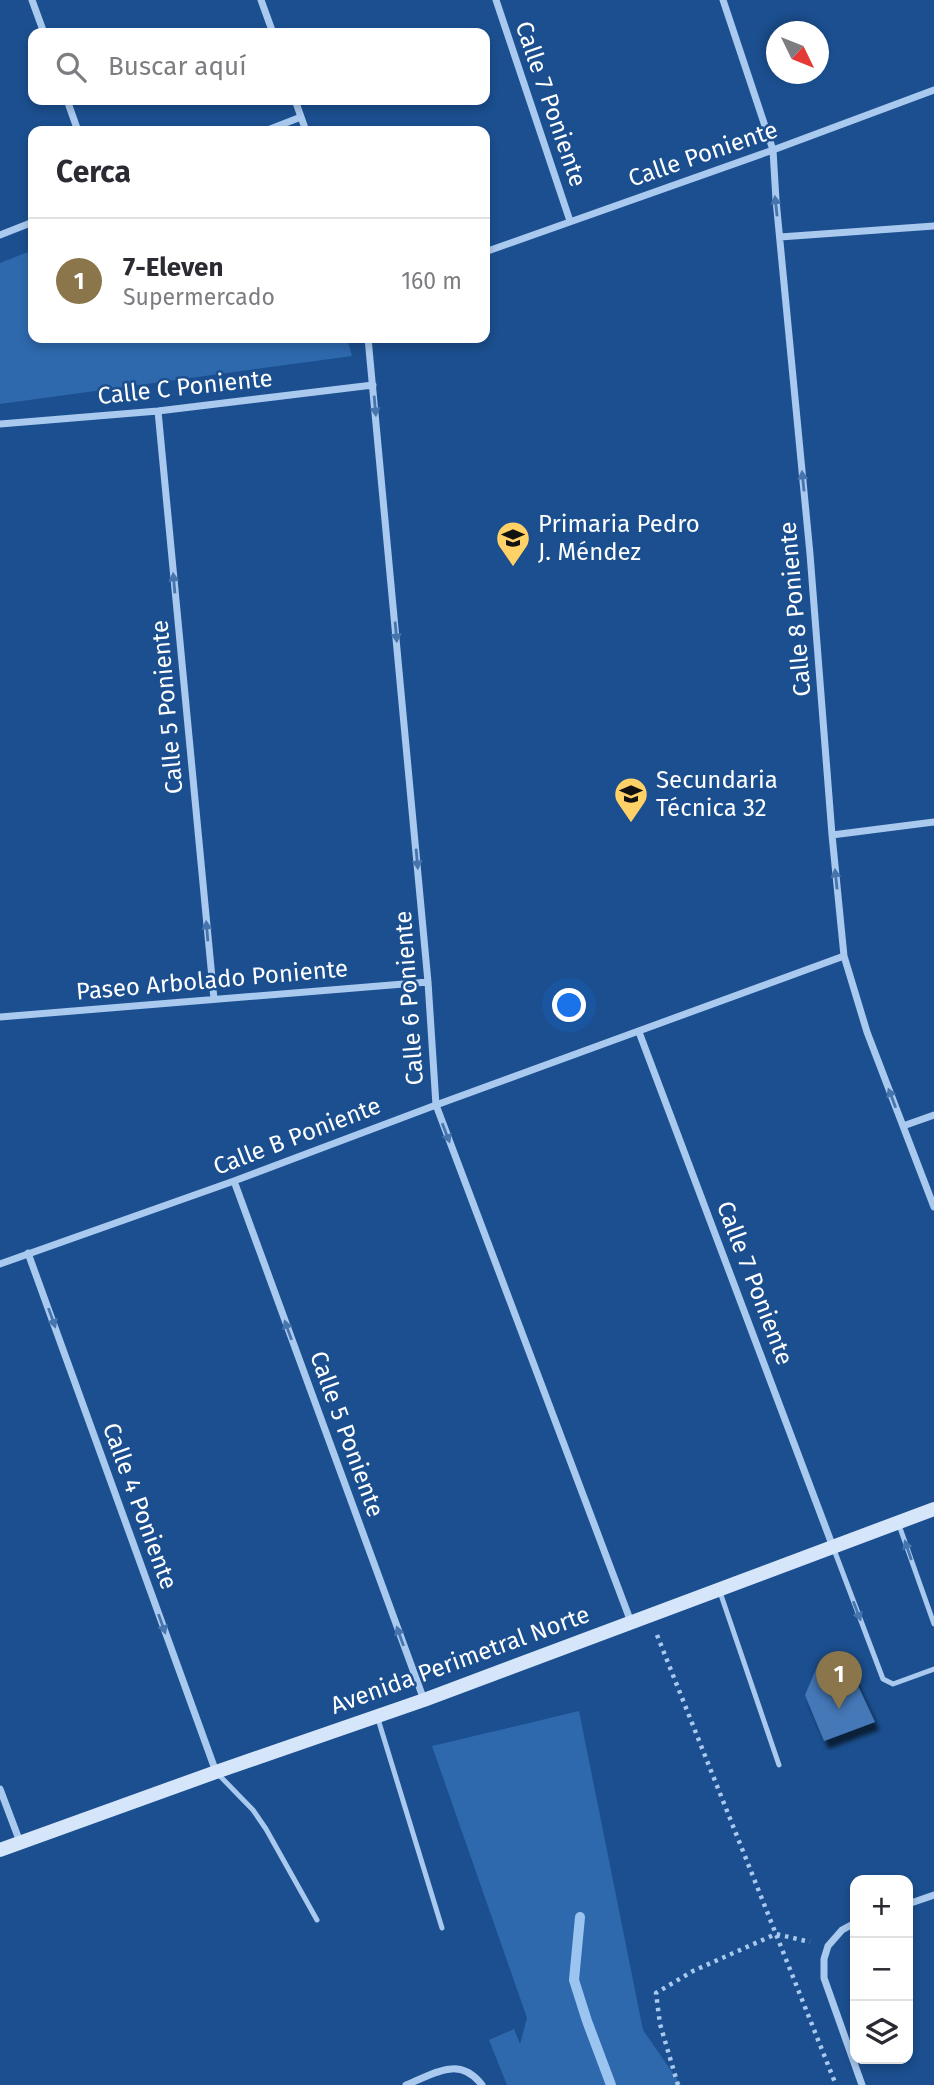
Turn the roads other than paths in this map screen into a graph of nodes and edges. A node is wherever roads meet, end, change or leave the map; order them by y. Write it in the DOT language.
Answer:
graph roads {
  1 [pos="32,0"];
  2 [pos="261,0"];
  3 [pos="496,0"];
  4 [pos="723,0"];
  5 [pos="42,28"];
  6 [pos="270,28"];
  7 [pos="934,90"];
  8 [pos="69,105"];
  9 [pos="297,105"];
  10 [pos="301,117"];
  11 [pos="76,126"];
  12 [pos="278,126"];
  13 [pos="304,126"];
  14 [pos="773,150"];
  15 [pos="570,221"];
  16 [pos="28,224"];
  17 [pos="934,226"];
  18 [pos="0,235"];
  19 [pos="780,237"];
  20 [pos="490,250"];
  21 [pos="369,343"];
  22 [pos="373,385"];
  23 [pos="158,411"];
  24 [pos="0,424"];
  25 [pos="934,822"];
  26 [pos="832,835"];
  27 [pos="844,956"];
  28 [pos="428,982"];
  29 [pos="214,999"];
  30 [pos="0,1017"];
  31 [pos="639,1032"];
  32 [pos="436,1105"];
  33 [pos="934,1115"];
  34 [pos="903,1126"];
  35 [pos="234,1181"];
  36 [pos="934,1207"];
  37 [pos="28,1254"];
  38 [pos="0,1264"];
  39 [pos="934,1509"];
  40 [pos="898,1523"];
  41 [pos="833,1547"];
  42 [pos="719,1589"];
  43 [pos="631,1622"];
  44 [pos="934,1624"];
  45 [pos="934,1669"];
  46 [pos="424,1700"];
  47 [pos="377,1716"];
  48 [pos="779,1765"];
  49 [pos="216,1772"];
  50 [pos="0,1789"];
  51 [pos="21,1843"];
  52 [pos="0,1850"];
  53 [pos="934,1895"];
  54 [pos="913,1902"];
  55 [pos="317,1920"];
  56 [pos="850,1926"];
  57 [pos="442,1928"];
  58 [pos="406,2085"];
  59 [pos="482,2085"];
  60 [pos="862,2085"];
  1 -- 5 [label="street"];
  2 -- 6 [label="street"];
  3 -- 15 [label="street, Calle 7 Poniente"];
  4 -- 14 [label="street, Calle 8 Poniente"];
  7 -- 14 [label="street, Calle Poniente"];
  8 -- 11 [label="street"];
  9 -- 10 [label="street"];
  10 -- 12 [label="street"];
  10 -- 13 [label="street"];
  14 -- 15 [label="street, Calle Poniente"];
  19 -- 14 [label="street, Calle 8 Poniente, one-way"];
  15 -- 20 [label="street, Calle Poniente"];
  16 -- 18 [label="street"];
  17 -- 19 [label="street"];
  26 -- 19 [label="street, Calle 8 Poniente, one-way"];
  21 -- 22 [label="street, Calle 6 Poniente"];
  22 -- 23 [label="street, Calle C Poniente"];
  22 -- 28 [label="street, Calle 6 Poniente, one-way"];
  23 -- 24 [label="street, Calle C Poniente"];
  29 -- 23 [label="street, Calle 5 Poniente, one-way"];
  25 -- 26 [label="street"];
  27 -- 26 [label="street, Calle 8 Poniente, one-way"];
  27 -- 31 [label="street, Calle B Poniente"];
  34 -- 27 [label="street, Calle 8 Poniente, one-way"];
  28 -- 29 [label="street, Paseo Arbolado Poniente"];
  28 -- 32 [label="street, Calle 6 Poniente"];
  29 -- 30 [label="street, Paseo Arbolado Poniente"];
  31 -- 32 [label="street, Calle B Poniente"];
  31 -- 41 [label="street, Calle 7 Poniente"];
  32 -- 35 [label="street, Calle B Poniente"];
  32 -- 43 [label="street, Calle 6 Poniente, one-way"];
  33 -- 34 [label="street"];
  34 -- 36 [label="street, Calle 8 Poniente"];
  35 -- 37 [label="street, Calle B Poniente"];
  46 -- 35 [label="street, Calle 5 Poniente, one-way"];
  37 -- 38 [label="street, Calle B Poniente"];
  37 -- 49 [label="street, Calle 4 Poniente, one-way"];
  39 -- 40 [label="street, Avenida Perimetral Norte"];
  40 -- 41 [label="street, Avenida Perimetral Norte"];
  44 -- 40 [label="lane, one-way"];
  41 -- 42 [label="street, Avenida Perimetral Norte"];
  41 -- 45 [label="lane, one-way"];
  42 -- 43 [label="street, Avenida Perimetral Norte"];
  42 -- 48 [label="lane"];
  43 -- 46 [label="street, Avenida Perimetral Norte"];
  46 -- 47 [label="street, Avenida Perimetral Norte"];
  47 -- 49 [label="street, Avenida Perimetral Norte"];
  47 -- 57 [label="lane"];
  49 -- 51 [label="street, Avenida Perimetral Norte"];
  49 -- 55 [label="lane"];
  50 -- 51 [label="street"];
  51 -- 52 [label="street, Avenida Perimetral Norte"];
  53 -- 54 [label="street"];
  56 -- 60 [label="street"];
  58 -- 59 [label="street"];
}
